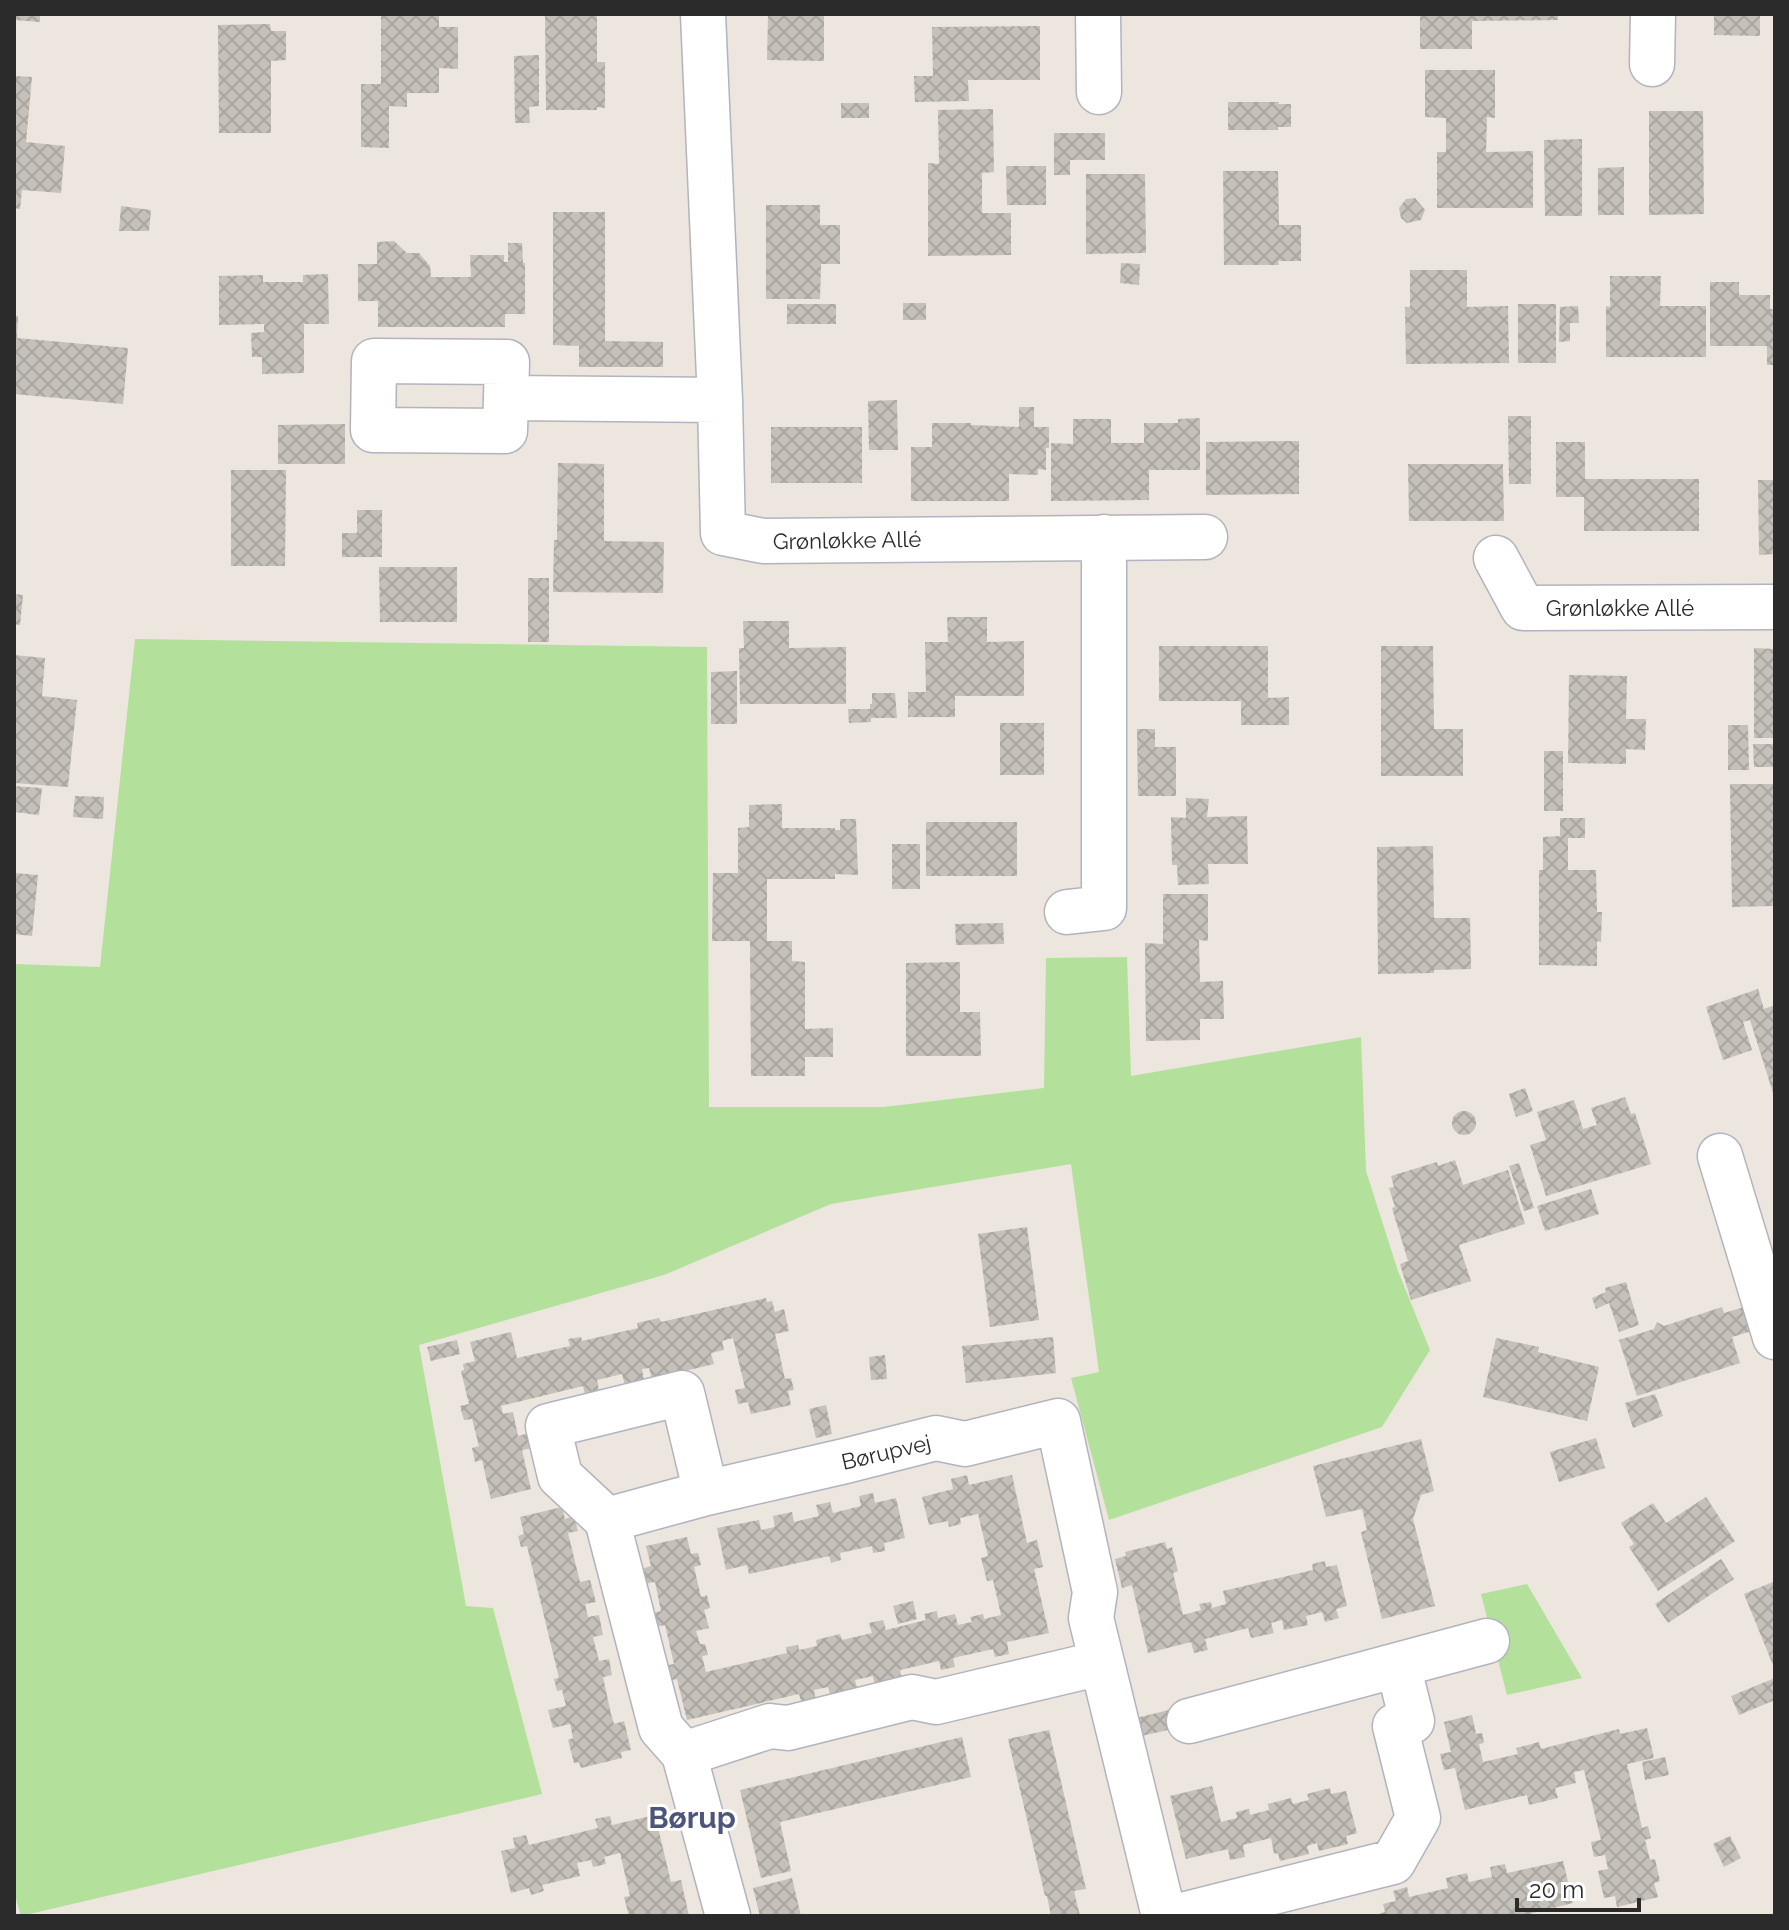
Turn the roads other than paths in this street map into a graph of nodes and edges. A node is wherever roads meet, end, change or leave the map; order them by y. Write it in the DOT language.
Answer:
graph roads {
  1 [pos="703,14"];
  2 [pos="1098,14"];
  3 [pos="1653,14"];
  4 [pos="1652,64"];
  5 [pos="1099,92"];
  6 [pos="506,398"];
  7 [pos="720,400"];
  8 [pos="1104,537"];
  9 [pos="1205,537"];
  10 [pos="1496,558"];
  11 [pos="1775,607"];
  12 [pos="1067,912"];
  13 [pos="1720,1156"];
  14 [pos="1775,1337"];
  15 [pos="706,1493"];
  16 [pos="607,1520"];
  17 [pos="1487,1641"];
  18 [pos="1101,1663"];
  19 [pos="1398,1665"];
  20 [pos="1189,1721"];
  21 [pos="684,1754"];
  22 [pos="728,1916"];
  23 [pos="1164,1916"];
  24 [pos="1178,1916"];
  1 -- 7 [label="street, Grønløkke Allé"];
  2 -- 5 [label="street"];
  3 -- 4 [label="street"];
  6 -- 7 [label="street"];
  7 -- 8 [label="street, Grønløkke Allé"];
  8 -- 9 [label="street, Grønløkke Allé"];
  8 -- 12 [label="street"];
  10 -- 11 [label="street, Grønløkke Allé"];
  13 -- 14 [label="street"];
  15 -- 16 [label="street, Børupvej"];
  15 -- 16 [label="street"];
  15 -- 18 [label="street, Børupvej"];
  16 -- 21 [label="street"];
  17 -- 19 [label="street"];
  18 -- 21 [label="street"];
  18 -- 23 [label="street, Børupvej"];
  19 -- 20 [label="street"];
  19 -- 24 [label="street"];
  21 -- 22 [label="street"];
}
